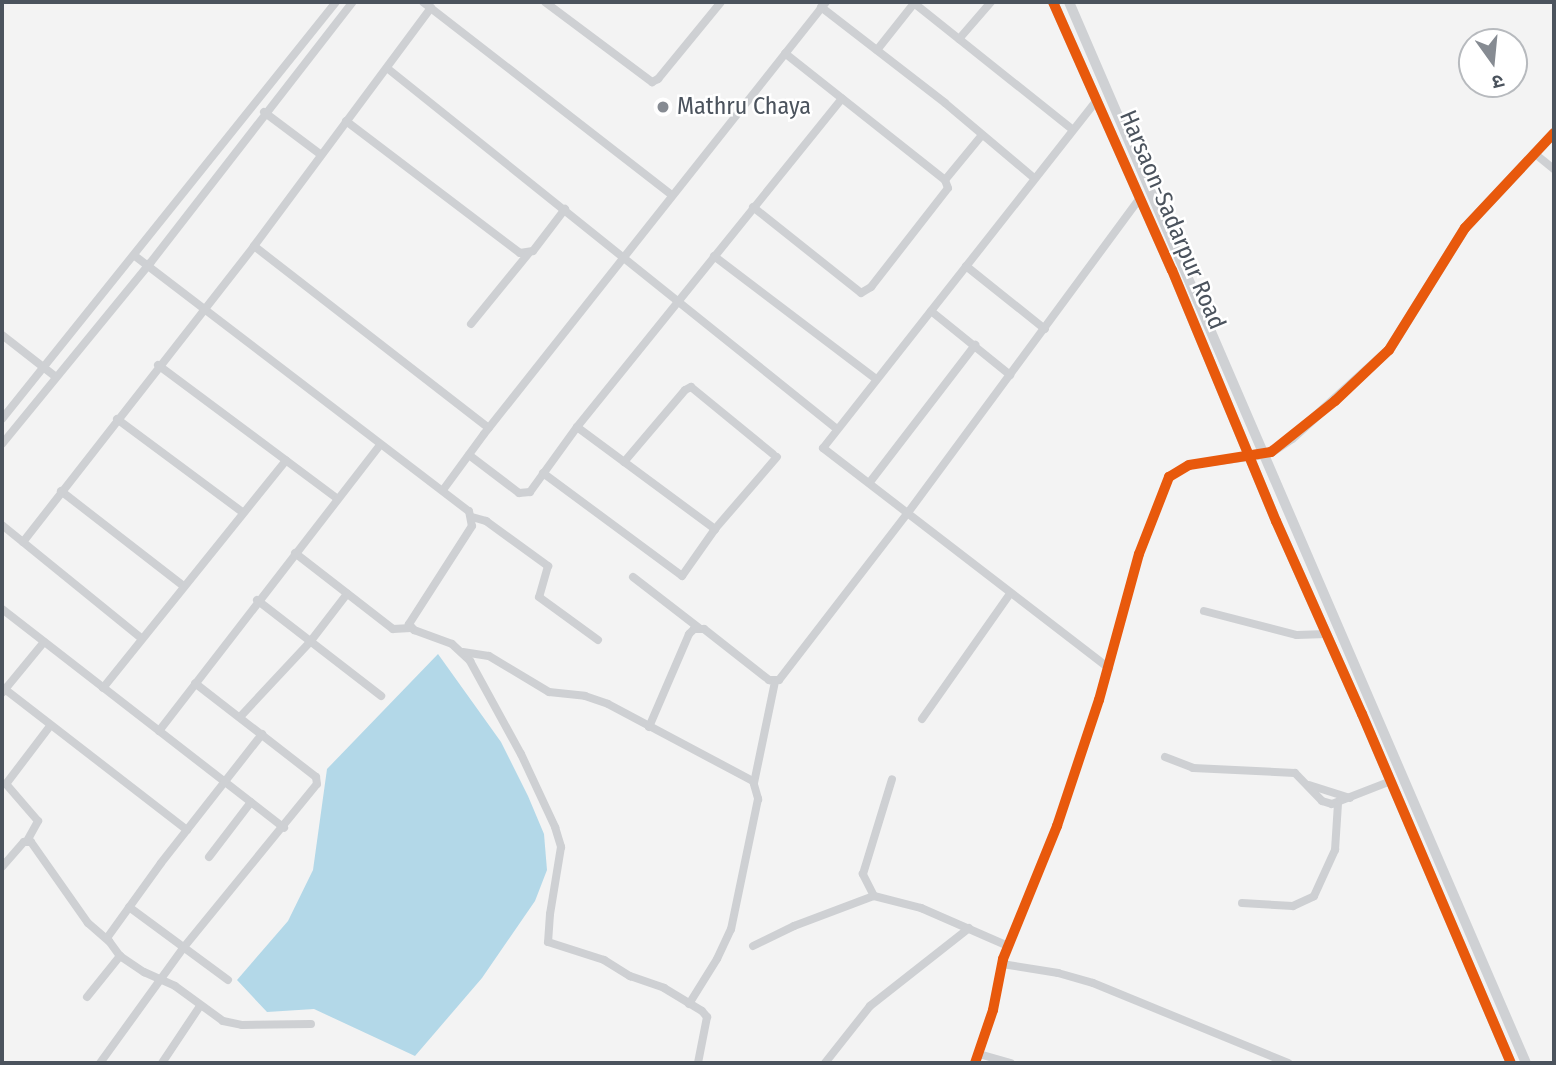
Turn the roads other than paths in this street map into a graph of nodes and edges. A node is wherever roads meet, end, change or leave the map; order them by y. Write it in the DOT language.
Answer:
graph roads {
  1 [pos="337,2"];
  2 [pos="354,2"];
  3 [pos="545,2"];
  4 [pos="721,2"];
  5 [pos="915,2"];
  6 [pos="991,2"];
  7 [pos="1053,2"];
  8 [pos="1069,2"];
  9 [pos="824,4"];
  10 [pos="427,5"];
  11 [pos="959,39"];
  12 [pos="877,50"];
  13 [pos="785,53"];
  14 [pos="387,68"];
  15 [pos="842,98"];
  16 [pos="1097,100"];
  17 [pos="255,105"];
  18 [pos="266,113"];
  19 [pos="346,121"];
  20 [pos="1073,130"];
  21 [pos="1554,133"];
  22 [pos="982,135"];
  23 [pos="1534,153"];
  24 [pos="320,155"];
  25 [pos="1554,169"];
  26 [pos="1034,178"];
  27 [pos="945,180"];
  28 [pos="672,195"];
  29 [pos="1140,198"];
  30 [pos="753,207"];
  31 [pos="565,209"];
  32 [pos="254,246"];
  33 [pos="529,253"];
  34 [pos="135,256"];
  35 [pos="625,256"];
  36 [pos="713,256"];
  37 [pos="148,266"];
  38 [pos="966,266"];
  39 [pos="679,300"];
  40 [pos="204,311"];
  41 [pos="931,311"];
  42 [pos="471,324"];
  43 [pos="1045,329"];
  44 [pos="2,335"];
  45 [pos="975,345"];
  46 [pos="158,365"];
  47 [pos="46,368"];
  48 [pos="1010,375"];
  49 [pos="56,377"];
  50 [pos="877,379"];
  51 [pos="2,419"];
  52 [pos="117,419"];
  53 [pos="577,427"];
  54 [pos="489,428"];
  55 [pos="837,429"];
  56 [pos="2,444"];
  57 [pos="380,445"];
  58 [pos="469,455"];
  59 [pos="1262,455"];
  60 [pos="1248,457"];
  61 [pos="286,460"];
  62 [pos="624,462"];
  63 [pos="543,473"];
  64 [pos="870,482"];
  65 [pos="443,490"];
  66 [pos="61,491"];
  67 [pos="338,499"];
  68 [pos="242,512"];
  69 [pos="907,514"];
  70 [pos="472,517"];
  71 [pos="2,525"];
  72 [pos="715,529"];
  73 [pos="23,542"];
  74 [pos="295,553"];
  75 [pos="633,577"];
  76 [pos="182,585"];
  77 [pos="1010,593"];
  78 [pos="347,594"];
  79 [pos="257,600"];
  80 [pos="2,609"];
  81 [pos="1204,611"];
  82 [pos="411,628"];
  83 [pos="699,628"];
  84 [pos="1326,634"];
  85 [pos="141,638"];
  86 [pos="598,640"];
  87 [pos="44,642"];
  88 [pos="310,642"];
  89 [pos="463,652"];
  90 [pos="1109,668"];
  91 [pos="775,682"];
  92 [pos="195,683"];
  93 [pos="103,688"];
  94 [pos="3,690"];
  95 [pos="381,696"];
  96 [pos="240,717"];
  97 [pos="922,719"];
  98 [pos="50,726"];
  99 [pos="649,727"];
  100 [pos="159,731"];
  101 [pos="262,734"];
  102 [pos="1165,757"];
  103 [pos="892,779"];
  104 [pos="225,781"];
  105 [pos="1391,781"];
  106 [pos="1304,782"];
  107 [pos="754,783"];
  108 [pos="1353,798"];
  109 [pos="251,802"];
  110 [pos="1338,804"];
  111 [pos="284,828"];
  112 [pos="187,830"];
  113 [pos="27,841"];
  114 [pos="209,858"];
  115 [pos="2,867"];
  116 [pos="874,896"];
  117 [pos="1242,903"];
  118 [pos="130,907"];
  119 [pos="969,928"];
  120 [pos="107,938"];
  121 [pos="753,946"];
  122 [pos="1008,946"];
  123 [pos="184,947"];
  124 [pos="120,956"];
  125 [pos="1002,964"];
  126 [pos="161,978"];
  127 [pos="228,980"];
  128 [pos="87,997"];
  129 [pos="689,1003"];
  130 [pos="200,1006"];
  131 [pos="311,1024"];
  132 [pos="979,1054"];
  133 [pos="100,1063"];
  134 [pos="162,1063"];
  135 [pos="698,1063"];
  136 [pos="825,1063"];
  137 [pos="975,1063"];
  138 [pos="1010,1063"];
  139 [pos="1288,1063"];
  140 [pos="1511,1063"];
  141 [pos="1526,1063"];
  1 -- 17 [label="street"];
  2 -- 18 [label="street"];
  3 -- 4 [label="street"];
  5 -- 11 [label="street"];
  5 -- 12 [label="street"];
  6 -- 11 [label="street"];
  7 -- 16 [label="street, Harsaon-Sadarpur Road"];
  8 -- 59 [label="street, Harsaon-Sadarpur Road"];
  9 -- 12 [label="street"];
  9 -- 13 [label="street"];
  10 -- 14 [label="street"];
  10 -- 28 [label="street"];
  11 -- 20 [label="street"];
  12 -- 22 [label="street"];
  13 -- 15 [label="street"];
  13 -- 28 [label="street"];
  14 -- 19 [label="street"];
  14 -- 31 [label="street"];
  15 -- 27 [label="street"];
  15 -- 30 [label="street"];
  16 -- 20 [label="street"];
  16 -- 29 [label="street, Harsaon-Sadarpur Road"];
  17 -- 18 [label="street"];
  17 -- 34 [label="street"];
  18 -- 24 [label="street"];
  18 -- 37 [label="street"];
  19 -- 24 [label="street"];
  19 -- 33 [label="street"];
  20 -- 26 [label="street"];
  21 -- 23 [label="street"];
  22 -- 26 [label="street"];
  22 -- 27 [label="street"];
  23 -- 25 [label="street"];
  23 -- 59 [label="street"];
  24 -- 32 [label="street"];
  26 -- 38 [label="street"];
  27 -- 30 [label="street"];
  28 -- 35 [label="street"];
  29 -- 43 [label="street"];
  29 -- 60 [label="street, Harsaon-Sadarpur Road"];
  30 -- 36 [label="street"];
  31 -- 33 [label="street"];
  31 -- 35 [label="street"];
  32 -- 40 [label="street"];
  32 -- 54 [label="street"];
  33 -- 42 [label="street"];
  34 -- 37 [label="street"];
  34 -- 47 [label="street"];
  35 -- 39 [label="street"];
  35 -- 54 [label="street"];
  36 -- 39 [label="street"];
  36 -- 50 [label="street"];
  37 -- 40 [label="street"];
  37 -- 49 [label="street"];
  38 -- 41 [label="street"];
  38 -- 43 [label="street"];
  39 -- 53 [label="street"];
  39 -- 55 [label="street"];
  40 -- 46 [label="street"];
  40 -- 57 [label="street"];
  41 -- 45 [label="street"];
  41 -- 50 [label="street"];
  43 -- 48 [label="street"];
  44 -- 47 [label="street"];
  45 -- 48 [label="street"];
  45 -- 64 [label="street"];
  46 -- 52 [label="street"];
  46 -- 61 [label="street"];
  47 -- 49 [label="street"];
  47 -- 51 [label="street"];
  48 -- 69 [label="street"];
  49 -- 56 [label="street"];
  50 -- 55 [label="street"];
  52 -- 66 [label="street"];
  52 -- 68 [label="street"];
  53 -- 62 [label="street"];
  53 -- 63 [label="street"];
  54 -- 58 [label="street"];
  55 -- 64 [label="street"];
  57 -- 65 [label="street"];
  57 -- 67 [label="street"];
  58 -- 63 [label="street"];
  58 -- 65 [label="street"];
  59 -- 60 [label="street"];
  59 -- 141 [label="street, Harsaon-Sadarpur Road"];
  60 -- 84 [label="street, Harsaon-Sadarpur Road"];
  60 -- 90 [label="street"];
  61 -- 67 [label="street"];
  61 -- 68 [label="street"];
  62 -- 72 [label="street"];
  62 -- 72 [label="street"];
  63 -- 72 [label="street"];
  64 -- 69 [label="street"];
  65 -- 70 [label="street"];
  66 -- 73 [label="street"];
  66 -- 76 [label="street"];
  67 -- 74 [label="street"];
  68 -- 76 [label="street"];
  69 -- 77 [label="street"];
  69 -- 91 [label="street"];
  70 -- 82 [label="street"];
  70 -- 86 [label="street"];
  71 -- 73 [label="street"];
  73 -- 85 [label="street"];
  74 -- 78 [label="street"];
  74 -- 79 [label="street"];
  75 -- 83 [label="street"];
  76 -- 85 [label="street"];
  77 -- 90 [label="street"];
  77 -- 97 [label="street"];
  78 -- 82 [label="street"];
  78 -- 88 [label="street"];
  79 -- 88 [label="street"];
  79 -- 92 [label="street"];
  80 -- 87 [label="street"];
  81 -- 84 [label="street"];
  82 -- 89 [label="street"];
  83 -- 91 [label="street"];
  83 -- 99 [label="street"];
  84 -- 105 [label="street, Harsaon-Sadarpur Road"];
  85 -- 93 [label="street"];
  87 -- 93 [label="street"];
  87 -- 94 [label="street"];
  88 -- 95 [label="street"];
  88 -- 96 [label="street"];
  89 -- 99 [label="street"];
  89 -- 129 [label="street"];
  90 -- 122 [label="street"];
  91 -- 107 [label="street"];
  92 -- 96 [label="street"];
  92 -- 100 [label="street"];
  93 -- 100 [label="street"];
  94 -- 98 [label="street"];
  96 -- 101 [label="street"];
  98 -- 112 [label="street"];
  98 -- 113 [label="street"];
  99 -- 107 [label="street"];
  100 -- 104 [label="street"];
  101 -- 104 [label="street"];
  101 -- 111 [label="street"];
  102 -- 106 [label="street"];
  103 -- 116 [label="street"];
  104 -- 109 [label="street"];
  104 -- 112 [label="street"];
  105 -- 108 [label="street"];
  105 -- 140 [label="street, Harsaon-Sadarpur Road"];
  106 -- 108 [label="street"];
  106 -- 110 [label="street"];
  107 -- 129 [label="street"];
  108 -- 110 [label="street"];
  109 -- 111 [label="street"];
  109 -- 114 [label="street"];
  110 -- 117 [label="street"];
  111 -- 123 [label="street"];
  112 -- 118 [label="street"];
  113 -- 115 [label="street"];
  113 -- 120 [label="street"];
  116 -- 119 [label="street"];
  116 -- 121 [label="street"];
  118 -- 120 [label="street"];
  118 -- 123 [label="street"];
  119 -- 122 [label="street"];
  119 -- 136 [label="street"];
  120 -- 124 [label="street"];
  122 -- 125 [label="street"];
  123 -- 126 [label="street"];
  123 -- 127 [label="street"];
  124 -- 126 [label="street"];
  124 -- 128 [label="street"];
  125 -- 132 [label="street"];
  125 -- 139 [label="street"];
  126 -- 130 [label="street"];
  126 -- 133 [label="street"];
  129 -- 135 [label="street"];
  130 -- 131 [label="street"];
  130 -- 134 [label="street"];
  132 -- 137 [label="street"];
  132 -- 138 [label="street"];
}
